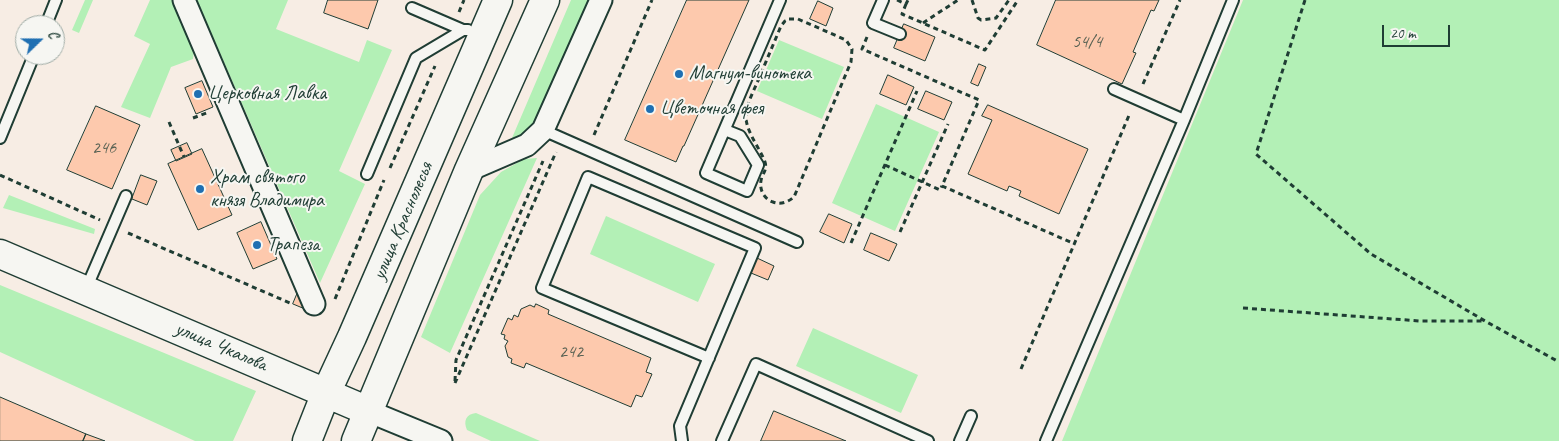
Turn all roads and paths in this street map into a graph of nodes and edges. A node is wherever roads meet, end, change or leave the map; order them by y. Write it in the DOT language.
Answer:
graph roads {
  1 [pos="56,0"];
  2 [pos="184,0"];
  3 [pos="464,0"];
  4 [pos="498,0"];
  5 [pos="545,0"];
  6 [pos="601,0"];
  7 [pos="652,0"];
  8 [pos="780,0"];
  9 [pos="883,0"];
  10 [pos="896,0"];
  11 [pos="908,0"];
  12 [pos="958,0"];
  13 [pos="972,0"];
  14 [pos="1009,0"];
  15 [pos="1018,0"];
  16 [pos="1180,0"];
  17 [pos="1233,0"];
  18 [pos="1305,0"];
  19 [pos="906,4"];
  20 [pos="412,8"];
  21 [pos="50,15"];
  22 [pos="873,23"];
  23 [pos="923,23"];
  24 [pos="452,26"];
  25 [pos="781,26"];
  26 [pos="474,29"];
  27 [pos="900,34"];
  28 [pos="446,40"];
  29 [pos="30,65"];
  30 [pos="1114,89"];
  31 [pos="917,90"];
  32 [pos="1136,100"];
  33 [pos="1184,120"];
  34 [pos="169,122"];
  35 [pos="948,124"];
  36 [pos="725,130"];
  37 [pos="553,134"];
  38 [pos="0,138"];
  39 [pos="587,149"];
  40 [pos="184,157"];
  41 [pos="885,165"];
  42 [pos="390,168"];
  43 [pos="469,170"];
  44 [pos="368,174"];
  45 [pos="0,175"];
  46 [pos="386,177"];
  47 [pos="922,182"];
  48 [pos="942,186"];
  49 [pos="126,196"];
  50 [pos="113,226"];
  51 [pos="900,232"];
  52 [pos="797,242"];
  53 [pos="851,243"];
  54 [pos="1075,244"];
  55 [pos="0,254"];
  56 [pos="86,290"];
  57 [pos="293,304"];
  58 [pos="323,305"];
  59 [pos="1243,308"];
  60 [pos="1485,321"];
  61 [pos="709,358"];
  62 [pos="1559,362"];
  63 [pos="1021,369"];
  64 [pos="326,393"];
  65 [pos="368,411"];
  66 [pos="971,416"];
  67 [pos="307,441"];
  68 [pos="356,441"];
  69 [pos="441,441"];
  70 [pos="682,441"];
  71 [pos="722,441"];
  72 [pos="928,441"];
  73 [pos="960,441"];
  74 [pos="1046,441"];
  1 -- 21 [label="lane"];
  2 -- 58 [label="street"];
  3 -- 24 [label="path"];
  4 -- 26 [label="street, улица Краснолесья"];
  5 -- 43 [label="street, улица Краснолесья"];
  6 -- 37 [label="street"];
  7 -- 39 [label="path"];
  8 -- 36 [label="lane"];
  9 -- 22 [label="lane"];
  10 -- 19 [label="path"];
  11 -- 19 [label="path"];
  12 -- 23 [label="path"];
  13 -- 14 [label="path"];
  15 -- 23 [label="path"];
  16 -- 32 [label="path"];
  17 -- 33 [label="lane"];
  18 -- 60 [label="path"];
  19 -- 23 [label="path"];
  20 -- 24 [label="lane"];
  22 -- 27 [label="lane"];
  22 -- 48 [label="path"];
  24 -- 26 [label="lane"];
  25 -- 25 [label="path"];
  26 -- 28 [label="lane"];
  26 -- 64 [label="street, улица Краснолесья"];
  28 -- 42 [label="path"];
  28 -- 44 [label="lane"];
  29 -- 38 [label="lane"];
  30 -- 32 [label="lane"];
  31 -- 41 [label="path"];
  32 -- 33 [label="lane"];
  32 -- 54 [label="path"];
  33 -- 74 [label="lane"];
  34 -- 40 [label="path"];
  35 -- 47 [label="path"];
  36 -- 36 [label="lane"];
  37 -- 37 [label="path"];
  37 -- 39 [label="lane"];
  37 -- 43 [label="street"];
  39 -- 52 [label="lane"];
  41 -- 47 [label="path"];
  41 -- 53 [label="path"];
  43 -- 65 [label="street, улица Краснолесья"];
  45 -- 50 [label="path"];
  46 -- 58 [label="path"];
  47 -- 48 [label="path"];
  47 -- 51 [label="path"];
  48 -- 54 [label="path"];
  49 -- 50 [label="lane"];
  50 -- 56 [label="lane"];
  50 -- 57 [label="path"];
  54 -- 63 [label="path"];
  55 -- 56 [label="street, улица Чкалова"];
  56 -- 64 [label="street, улица Чкалова"];
  59 -- 60 [label="path"];
  60 -- 62 [label="path"];
  61 -- 61 [label="lane"];
  61 -- 70 [label="lane"];
  64 -- 65 [label="street, улица Чкалова"];
  64 -- 67 [label="street, улица Краснолесья"];
  65 -- 68 [label="street, улица Краснолесья"];
  65 -- 69 [label="street, улица Чкалова"];
  66 -- 73 [label="lane"];
  71 -- 72 [label="lane"];
}
